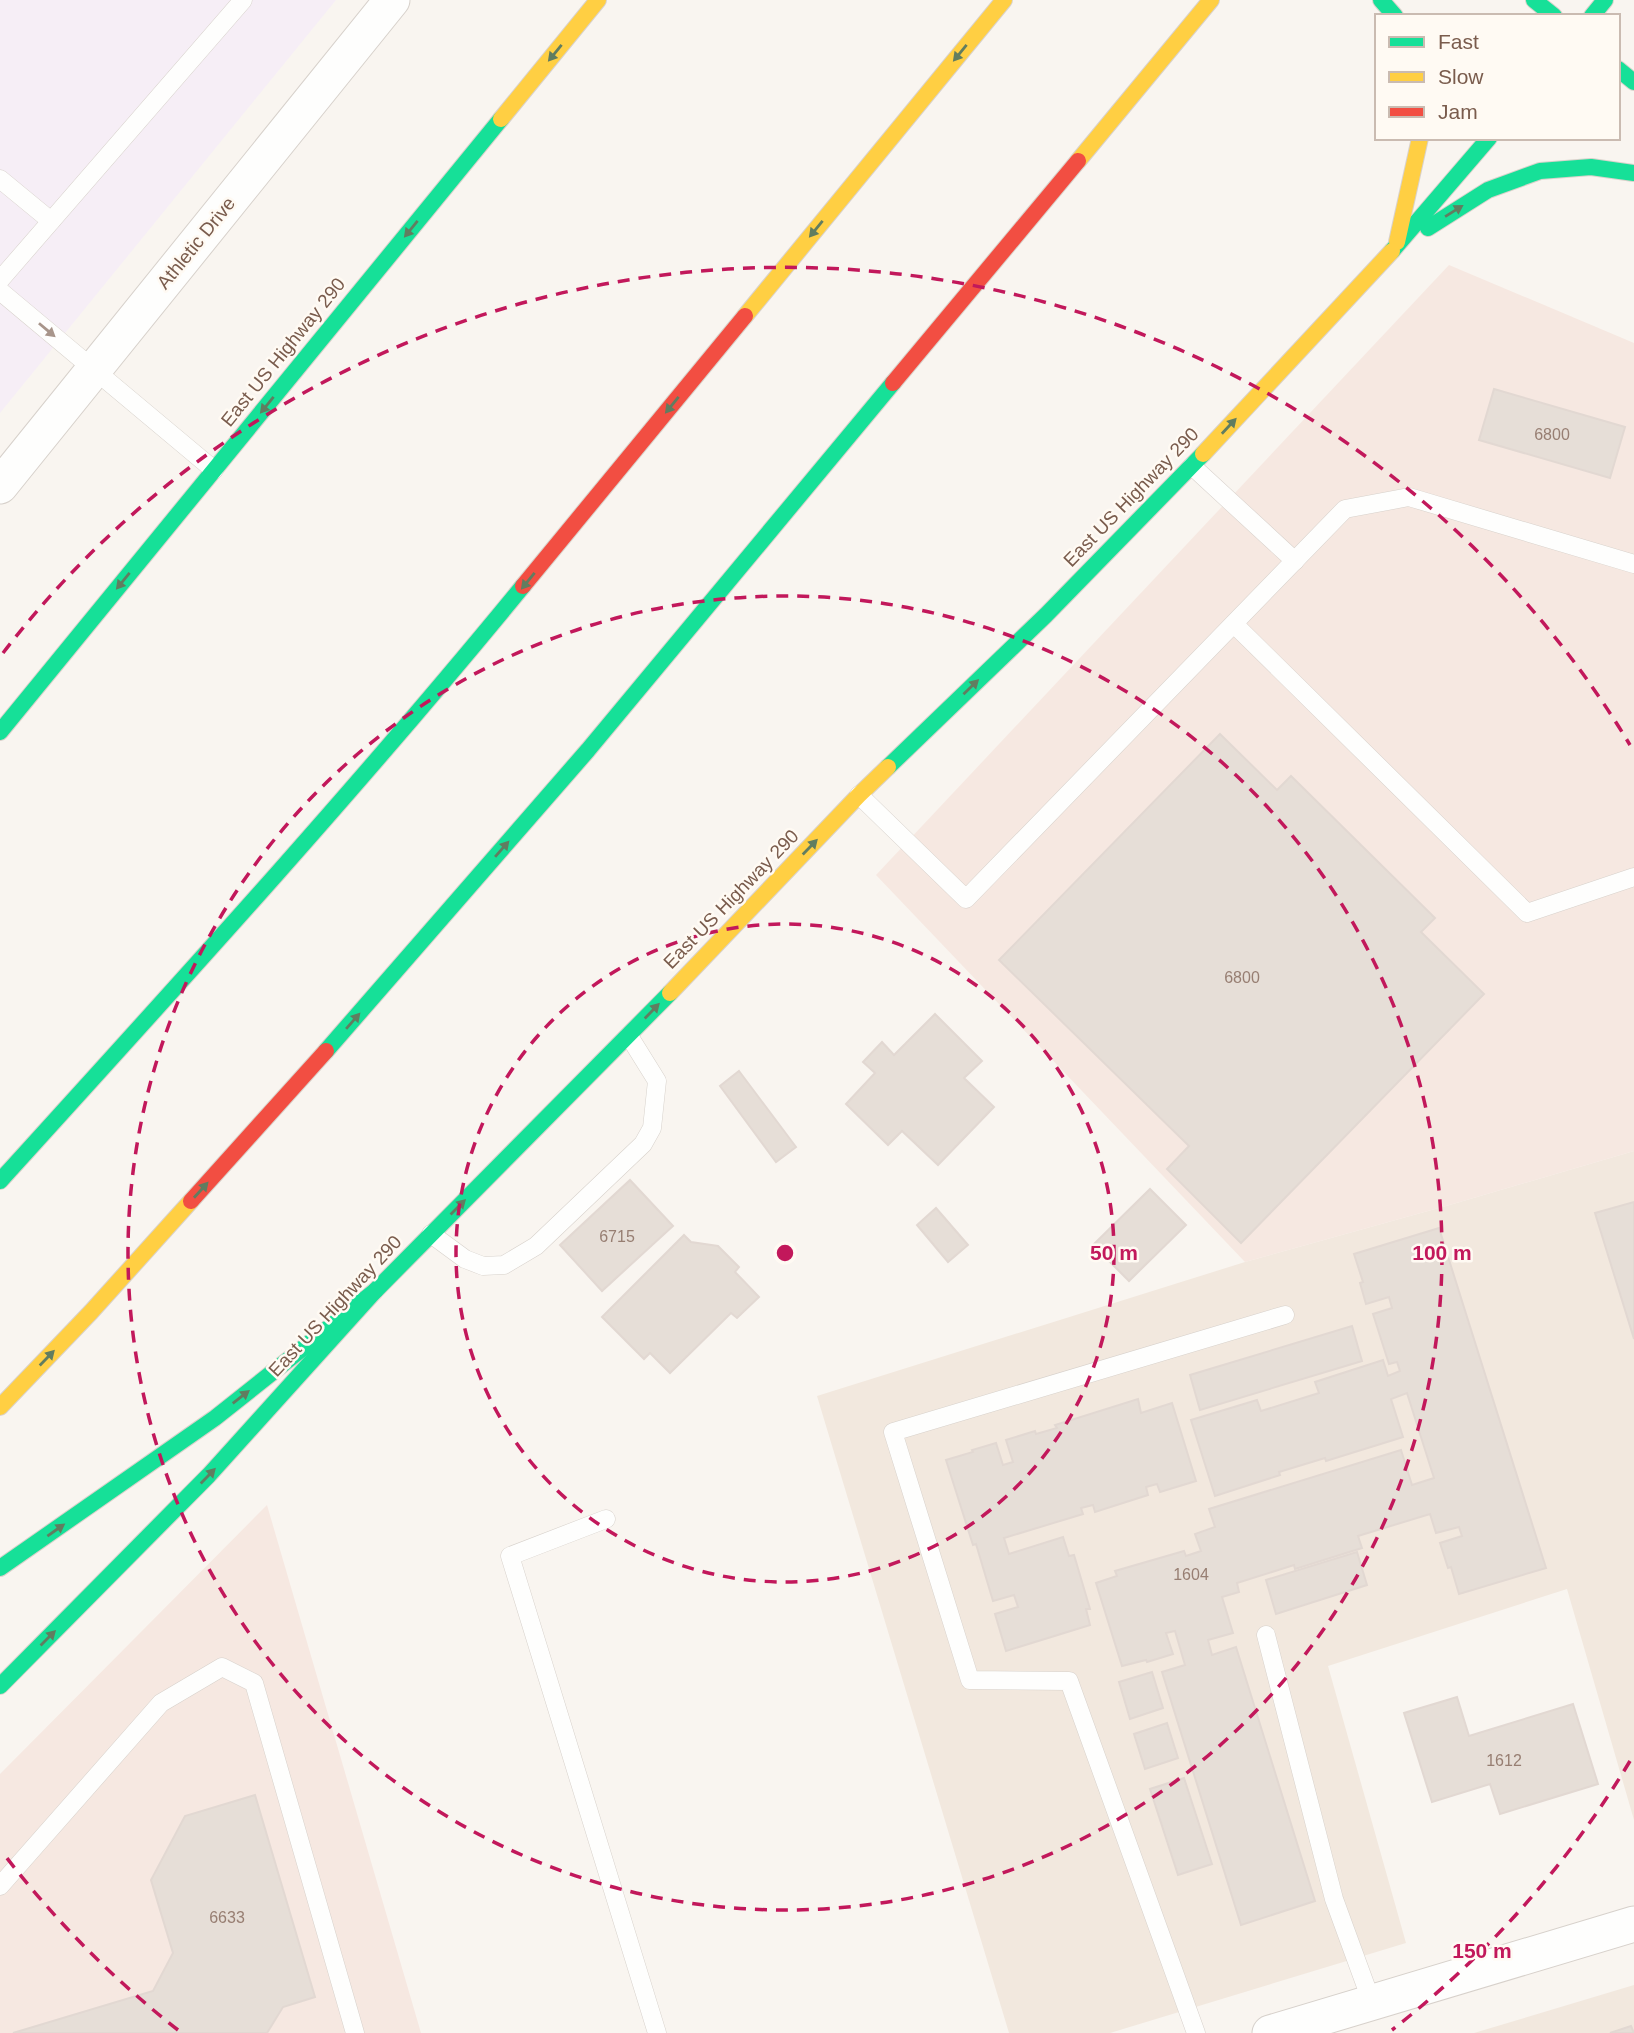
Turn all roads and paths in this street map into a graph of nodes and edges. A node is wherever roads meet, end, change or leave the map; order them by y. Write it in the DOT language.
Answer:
graph roads {
  1 [pos="243,0"];
  2 [pos="392,0"];
  3 [pos="598,0"];
  4 [pos="1004,0"];
  5 [pos="1381,0"];
  6 [pos="1534,0"];
  7 [pos="1605,0"];
  8 [pos="1208,3"];
  9 [pos="1393,14"];
  10 [pos="1551,14"];
  11 [pos="1594,14"];
  12 [pos="1620,71"];
  13 [pos="1634,82"];
  14 [pos="1420,140"];
  15 [pos="1487,140"];
  16 [pos="1634,173"];
  17 [pos="0,179"];
  18 [pos="51,220"];
  19 [pos="1396,247"];
  20 [pos="0,279"];
  21 [pos="0,291"];
  22 [pos="94,369"];
  23 [pos="1192,466"];
  24 [pos="214,470"];
  25 [pos="0,486"];
  26 [pos="1295,561"];
  27 [pos="1634,564"];
  28 [pos="1234,624"];
  29 [pos="0,732"];
  30 [pos="859,795"];
  31 [pos="1634,877"];
  32 [pos="629,1036"];
  33 [pos="0,1181"];
  34 [pos="431,1234"];
  35 [pos="375,1291"];
  36 [pos="1285,1315"];
  37 [pos="0,1407"];
  38 [pos="607,1519"];
  39 [pos="0,1568"];
  40 [pos="1266,1635"];
  41 [pos="0,1686"];
  42 [pos="0,1886"];
  43 [pos="1634,1924"];
  44 [pos="1372,2003"];
  45 [pos="355,2033"];
  46 [pos="657,2033"];
  47 [pos="1196,2033"];
  48 [pos="1270,2033"];
  1 -- 18 [label="lane"];
  2 -- 22 [label="street, Athletic Drive"];
  3 -- 24 [label="main road, East US Highway 290, one-way"];
  4 -- 33 [label="main road, one-way"];
  5 -- 9 [label="main road"];
  6 -- 10 [label="main road"];
  7 -- 11 [label="main road"];
  37 -- 8 [label="main road, one-way"];
  12 -- 13 [label="main road"];
  14 -- 19 [label="main road"];
  15 -- 19 [label="main road, East US Highway 290"];
  19 -- 16 [label="main road, one-way"];
  17 -- 18 [label="lane"];
  18 -- 20 [label="lane"];
  23 -- 19 [label="main road, East US Highway 290, one-way"];
  21 -- 22 [label="lane, one-way"];
  22 -- 24 [label="lane"];
  22 -- 25 [label="street, Athletic Drive"];
  23 -- 26 [label="lane"];
  30 -- 23 [label="main road, East US Highway 290, one-way"];
  24 -- 29 [label="main road, East US Highway 290, one-way"];
  26 -- 27 [label="lane"];
  26 -- 28 [label="lane"];
  28 -- 30 [label="lane"];
  28 -- 31 [label="lane"];
  32 -- 30 [label="main road, East US Highway 290, one-way"];
  34 -- 32 [label="main road, East US Highway 290, one-way"];
  32 -- 34 [label="lane"];
  34 -- 35 [label="main road, East US Highway 290"];
  39 -- 35 [label="main road, one-way"];
  41 -- 35 [label="main road, East US Highway 290, one-way"];
  36 -- 47 [label="lane"];
  38 -- 46 [label="lane"];
  40 -- 44 [label="lane"];
  42 -- 45 [label="lane"];
  43 -- 44 [label="street"];
  44 -- 48 [label="street"];
}
